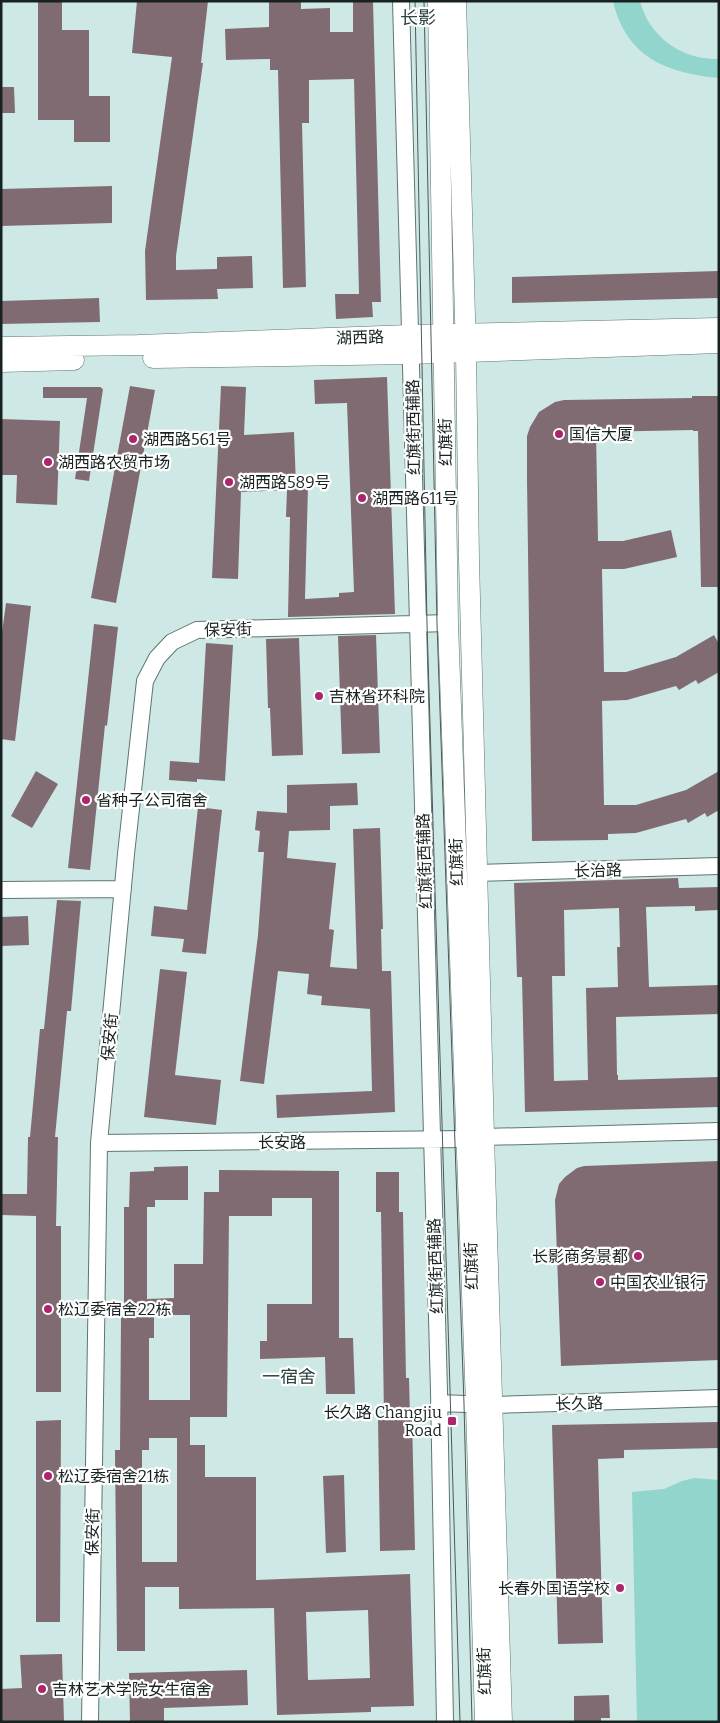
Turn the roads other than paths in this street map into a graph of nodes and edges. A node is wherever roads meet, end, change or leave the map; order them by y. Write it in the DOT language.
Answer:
graph roads {
  1 [pos="401,1"];
  2 [pos="438,1"];
  3 [pos="456,1"];
  4 [pos="719,328"];
  5 [pos="444,343"];
  6 [pos="465,343"];
  7 [pos="719,343"];
  8 [pos="411,344"];
  9 [pos="1,347"];
  10 [pos="1,362"];
  11 [pos="448,623"];
  12 [pos="418,624"];
  13 [pos="719,866"];
  14 [pos="477,873"];
  15 [pos="123,889"];
  16 [pos="1,890"];
  17 [pos="719,1131"];
  18 [pos="475,1138"];
  19 [pos="431,1141"];
  20 [pos="99,1143"];
  21 [pos="719,1398"];
  22 [pos="439,1403"];
  23 [pos="484,1405"];
  24 [pos="90,1722"];
  25 [pos="445,1722"];
  26 [pos="485,1722"];
  27 [pos="502,1722"];
  1 -- 8 [label="street, 红旗街西辅路"];
  2 -- 5 [label="main road, 红旗街"];
  3 -- 6 [label="main road, 红旗街"];
  4 -- 6 [label="main road, 湖西路"];
  5 -- 6 [label="main road, 湖西路"];
  5 -- 8 [label="main road, 湖西路"];
  5 -- 11 [label="main road, 红旗街"];
  6 -- 7 [label="main road, 湖西路"];
  6 -- 14 [label="main road, 红旗街"];
  8 -- 9 [label="main road, 湖西路"];
  8 -- 10 [label="main road, 湖西路"];
  8 -- 12 [label="street, 红旗街西辅路"];
  11 -- 12 [label="street, 保安街"];
  11 -- 18 [label="main road, 红旗街"];
  12 -- 15 [label="street, 保安街"];
  12 -- 19 [label="street, 红旗街西辅路"];
  13 -- 14 [label="street, 长治路"];
  14 -- 18 [label="main road, 红旗街"];
  15 -- 16 [label="street"];
  15 -- 20 [label="street, 保安街"];
  17 -- 18 [label="street, 长安路"];
  18 -- 19 [label="street, 长安路"];
  18 -- 23 [label="main road, 红旗街"];
  19 -- 20 [label="street, 长安路"];
  19 -- 22 [label="street, 红旗街西辅路"];
  20 -- 24 [label="street, 保安街"];
  21 -- 23 [label="street, 长久路"];
  22 -- 23 [label="street, 长久路"];
  22 -- 25 [label="street, 红旗街西辅路"];
  23 -- 26 [label="main road, 红旗街"];
  23 -- 27 [label="main road, 红旗街"];
}
